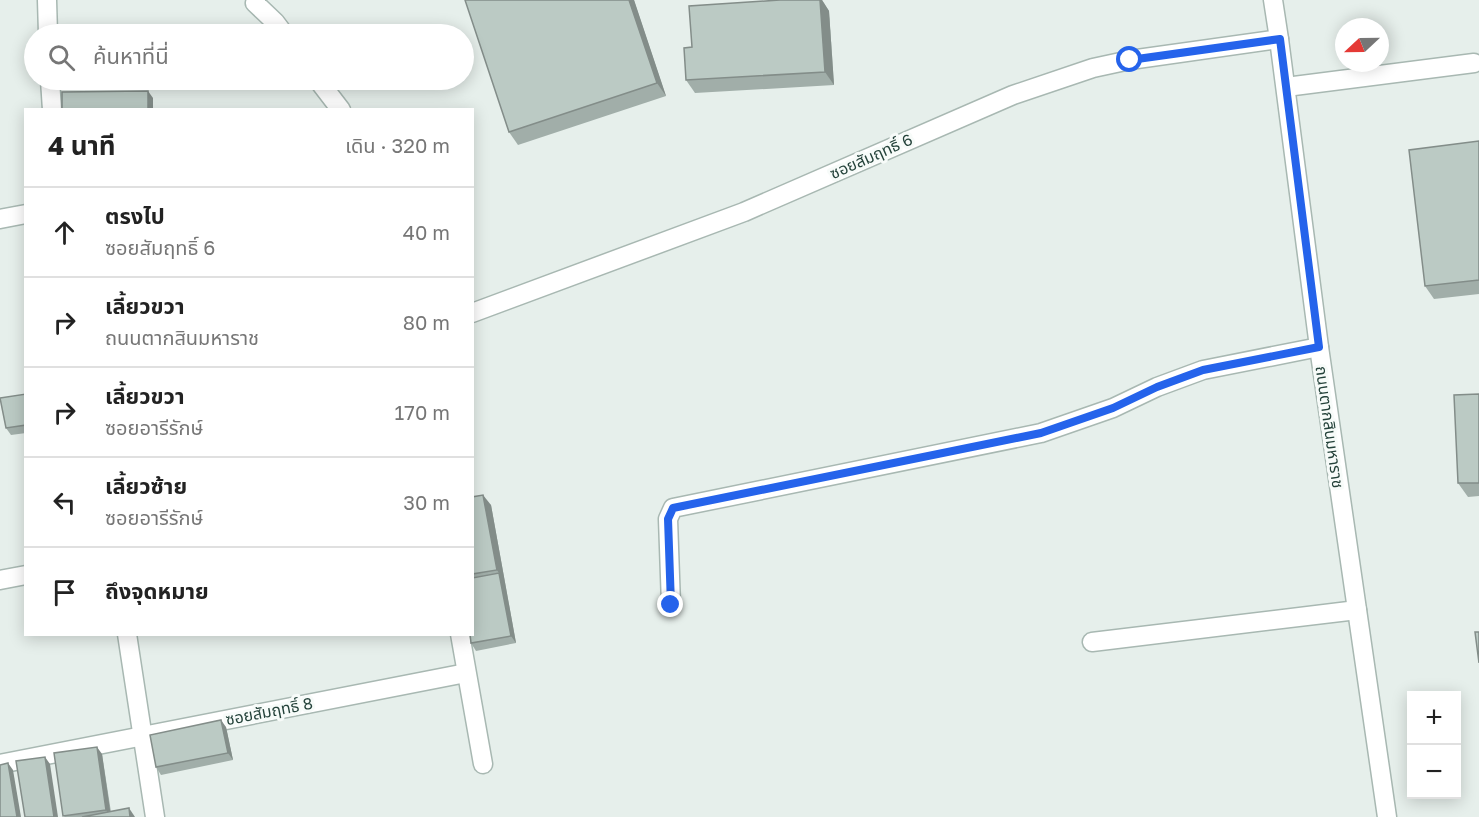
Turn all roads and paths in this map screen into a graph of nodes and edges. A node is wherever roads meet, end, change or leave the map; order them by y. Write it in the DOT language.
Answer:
graph roads {
  1 [pos="47,0"];
  2 [pos="256,0"];
  3 [pos="1273,0"];
  4 [pos="48,24"];
  5 [pos="276,24"];
  6 [pos="1280,39"];
  7 [pos="1474,63"];
  8 [pos="1286,87"];
  9 [pos="51,90"];
  10 [pos="326,90"];
  11 [pos="52,108"];
  12 [pos="339,108"];
  13 [pos="24,214"];
  14 [pos="0,219"];
  15 [pos="474,312"];
  16 [pos="1319,347"];
  17 [pos="24,574"];
  18 [pos="0,580"];
  19 [pos="671,605"];
  20 [pos="1357,610"];
  21 [pos="127,636"];
  22 [pos="460,636"];
  23 [pos="1092,642"];
  24 [pos="466,673"];
  25 [pos="143,736"];
  26 [pos="0,764"];
  27 [pos="483,764"];
  28 [pos="155,817"];
  29 [pos="1388,817"];
  1 -- 4 [label="street"];
  2 -- 5 [label="street"];
  3 -- 6 [label="street, ถนนตากสินมหาราช"];
  6 -- 8 [label="street, ถนนตากสินมหาราช"];
  6 -- 15 [label="street, ซอยสัมฤทธิ์ 6"];
  7 -- 8 [label="street"];
  8 -- 16 [label="street, ถนนตากสินมหาราช"];
  9 -- 11 [label="street"];
  10 -- 12 [label="street"];
  13 -- 14 [label="street"];
  16 -- 19 [label="street"];
  16 -- 20 [label="street, ถนนตากสินมหาราช"];
  17 -- 18 [label="street"];
  20 -- 23 [label="street"];
  20 -- 29 [label="street, ถนนตากสินมหาราช"];
  21 -- 25 [label="street"];
  22 -- 24 [label="street"];
  24 -- 25 [label="street, ซอยสัมฤทธิ์ 8"];
  24 -- 27 [label="street"];
  25 -- 26 [label="street, ซอยสัมฤทธิ์ 8"];
  25 -- 28 [label="street"];
}
